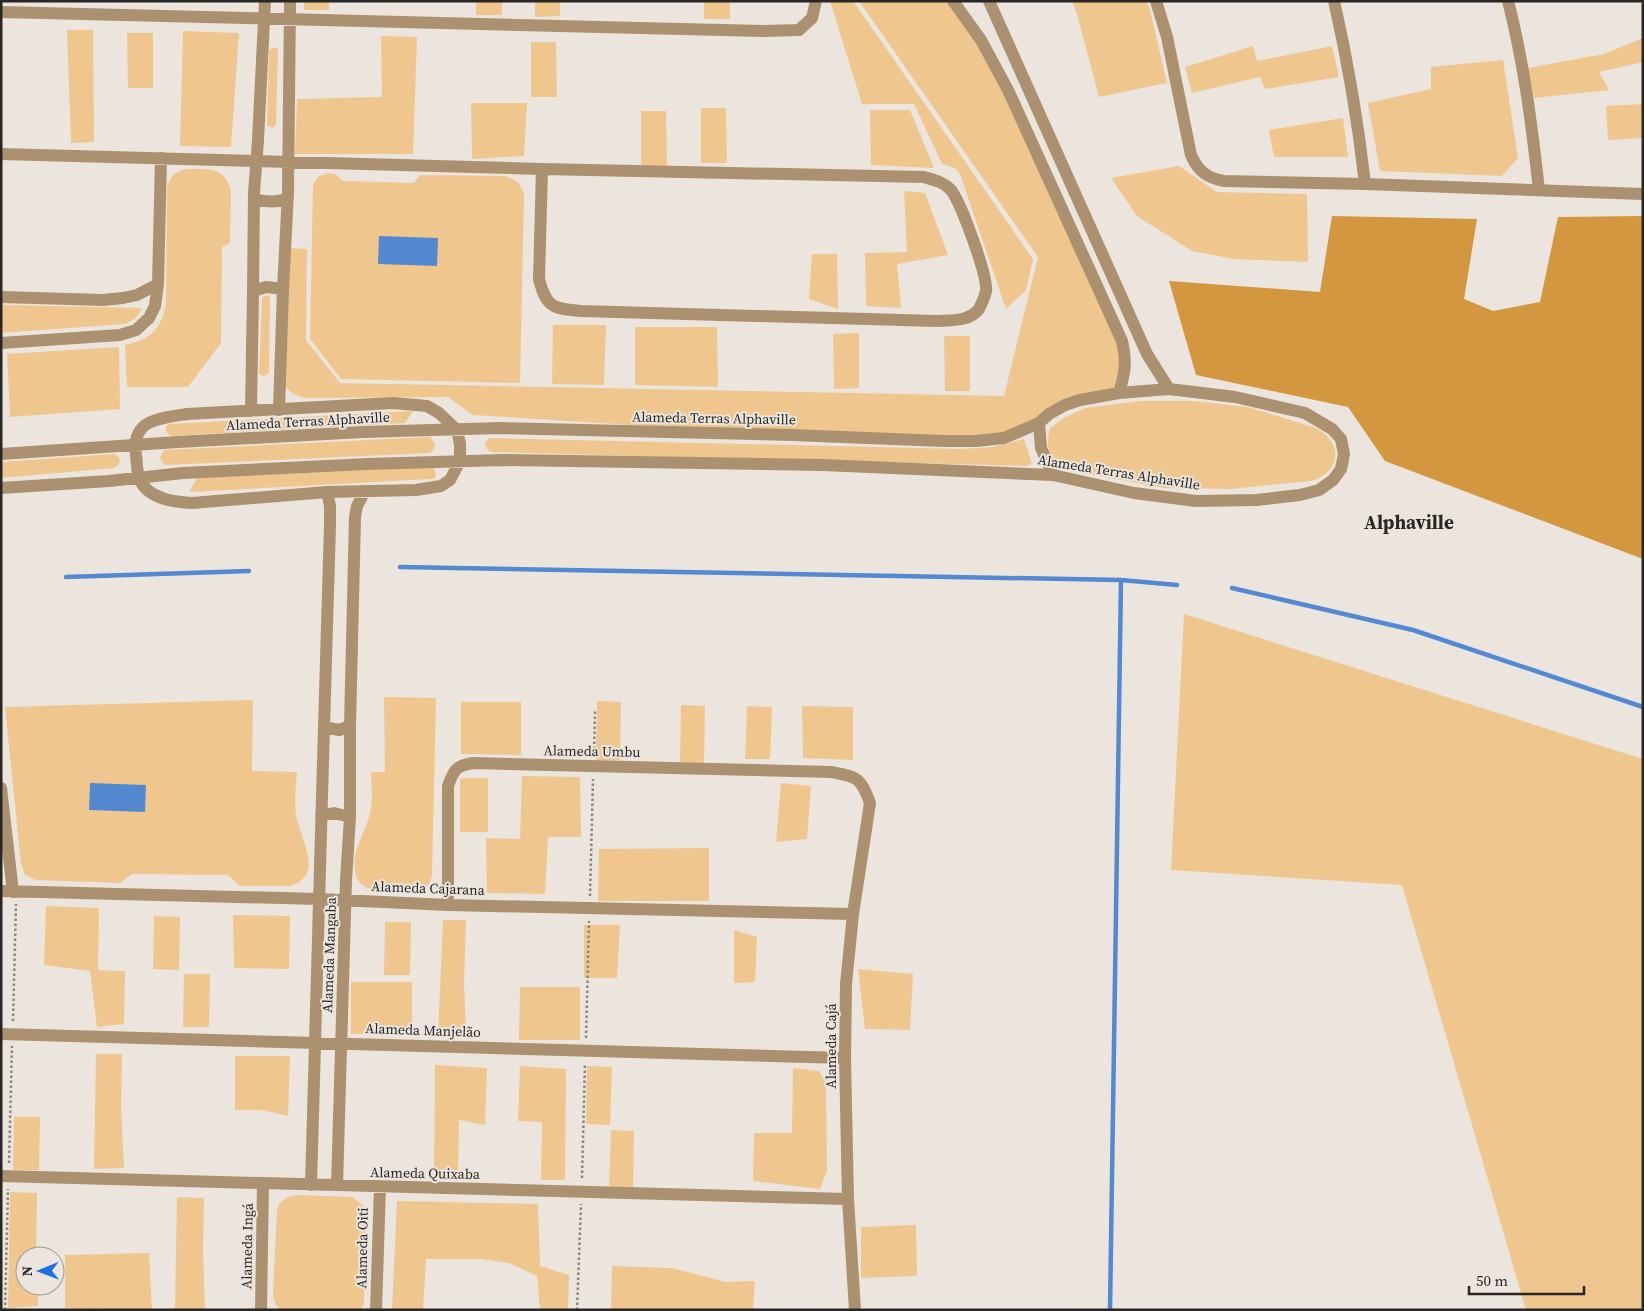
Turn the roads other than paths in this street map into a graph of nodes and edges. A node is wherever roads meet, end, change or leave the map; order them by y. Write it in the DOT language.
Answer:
graph roads {
  1 [pos="265,1"];
  2 [pos="290,1"];
  3 [pos="816,1"];
  4 [pos="953,1"];
  5 [pos="990,1"];
  6 [pos="1156,1"];
  7 [pos="1334,1"];
  8 [pos="1508,1"];
  9 [pos="1,12"];
  10 [pos="263,19"];
  11 [pos="290,19"];
  12 [pos="1,154"];
  13 [pos="161,158"];
  14 [pos="256,161"];
  15 [pos="287,161"];
  16 [pos="542,169"];
  17 [pos="1365,184"];
  18 [pos="1539,190"];
  19 [pos="1643,194"];
  20 [pos="254,199"];
  21 [pos="287,199"];
  22 [pos="158,284"];
  23 [pos="283,289"];
  24 [pos="253,291"];
  25 [pos="1,297"];
  26 [pos="1,343"];
  27 [pos="1169,389"];
  28 [pos="1119,393"];
  29 [pos="279,410"];
  30 [pos="251,411"];
  31 [pos="1038,423"];
  32 [pos="457,430"];
  33 [pos="135,445"];
  34 [pos="1,454"];
  35 [pos="460,461"];
  36 [pos="1053,474"];
  37 [pos="139,478"];
  38 [pos="1,488"];
  39 [pos="365,491"];
  40 [pos="327,492"];
  41 [pos="350,726"];
  42 [pos="324,728"];
  43 [pos="864,785"];
  44 [pos="1,788"];
  45 [pos="321,816"];
  46 [pos="350,816"];
  47 [pos="10,892"];
  48 [pos="319,899"];
  49 [pos="346,900"];
  50 [pos="448,905"];
  51 [pos="853,914"];
  52 [pos="7,1034"];
  53 [pos="316,1042"];
  54 [pos="341,1043"];
  55 [pos="845,1058"];
  56 [pos="5,1176"];
  57 [pos="263,1184"];
  58 [pos="311,1185"];
  59 [pos="337,1185"];
  60 [pos="380,1187"];
  61 [pos="848,1199"];
  62 [pos="261,1310"];
  63 [pos="376,1310"];
  64 [pos="855,1310"];
  1 -- 10 [label="street"];
  2 -- 11 [label="street"];
  3 -- 11 [label="street"];
  4 -- 28 [label="street"];
  5 -- 27 [label="street"];
  6 -- 17 [label="street"];
  7 -- 17 [label="street"];
  8 -- 18 [label="street"];
  9 -- 10 [label="street"];
  10 -- 11 [label="street"];
  10 -- 14 [label="street"];
  11 -- 15 [label="street"];
  12 -- 13 [label="street"];
  13 -- 14 [label="street"];
  13 -- 22 [label="street"];
  14 -- 15 [label="street"];
  14 -- 20 [label="street"];
  15 -- 16 [label="street"];
  15 -- 21 [label="street"];
  16 -- 16 [label="street"];
  17 -- 18 [label="street"];
  18 -- 19 [label="street"];
  20 -- 21 [label="street"];
  20 -- 24 [label="street"];
  21 -- 23 [label="street"];
  22 -- 25 [label="street"];
  22 -- 26 [label="street"];
  23 -- 24 [label="street"];
  23 -- 29 [label="street"];
  24 -- 30 [label="street"];
  27 -- 28 [label="street, Alameda Terras Alphaville"];
  27 -- 36 [label="street, Alameda Terras Alphaville"];
  28 -- 31 [label="street, Alameda Terras Alphaville"];
  29 -- 30 [label="street"];
  29 -- 32 [label="street"];
  30 -- 33 [label="street"];
  31 -- 32 [label="street, Alameda Terras Alphaville"];
  31 -- 36 [label="street"];
  32 -- 33 [label="street, Alameda Terras Alphaville"];
  32 -- 35 [label="street"];
  33 -- 34 [label="street, Alameda Terras Alphaville"];
  33 -- 37 [label="street"];
  35 -- 36 [label="street, Alameda Terras Alphaville"];
  35 -- 37 [label="street, Alameda Terras Alphaville"];
  35 -- 39 [label="street"];
  37 -- 38 [label="street, Alameda Terras Alphaville"];
  37 -- 40 [label="street"];
  39 -- 40 [label="street"];
  39 -- 41 [label="street, Alameda Mangaba"];
  40 -- 42 [label="street, Alameda Mangaba"];
  41 -- 42 [label="street"];
  41 -- 46 [label="street, Alameda Mangaba"];
  42 -- 45 [label="street, Alameda Mangaba"];
  43 -- 50 [label="street, Alameda Umbu"];
  43 -- 51 [label="street, Alameda Cajá"];
  44 -- 47 [label="street"];
  45 -- 46 [label="street"];
  45 -- 48 [label="street, Alameda Mangaba"];
  46 -- 49 [label="street, Alameda Mangaba"];
  47 -- 48 [label="street, Alameda Cajarana"];
  48 -- 49 [label="street, Alameda Cajarana"];
  48 -- 53 [label="street, Alameda Mangaba"];
  49 -- 50 [label="street, Alameda Cajarana"];
  49 -- 54 [label="street, Alameda Mangaba"];
  50 -- 51 [label="street, Alameda Cajarana"];
  51 -- 55 [label="street, Alameda Cajá"];
  52 -- 53 [label="street, Alameda Manjelão"];
  53 -- 54 [label="street, Alameda Manjelão"];
  53 -- 58 [label="street, Alameda Mangaba"];
  54 -- 55 [label="street, Alameda Manjelão"];
  54 -- 59 [label="street, Alameda Mangaba"];
  55 -- 61 [label="street, Alameda Cajá"];
  56 -- 57 [label="street, Alameda Quixaba"];
  57 -- 58 [label="street, Alameda Quixaba"];
  57 -- 62 [label="street, Alameda Ingá"];
  58 -- 59 [label="street, Alameda Quixaba"];
  59 -- 60 [label="street, Alameda Quixaba"];
  60 -- 61 [label="street, Alameda Quixaba"];
  60 -- 63 [label="street, Alameda Oiti"];
  61 -- 64 [label="street, Alameda Cajá"];
}
